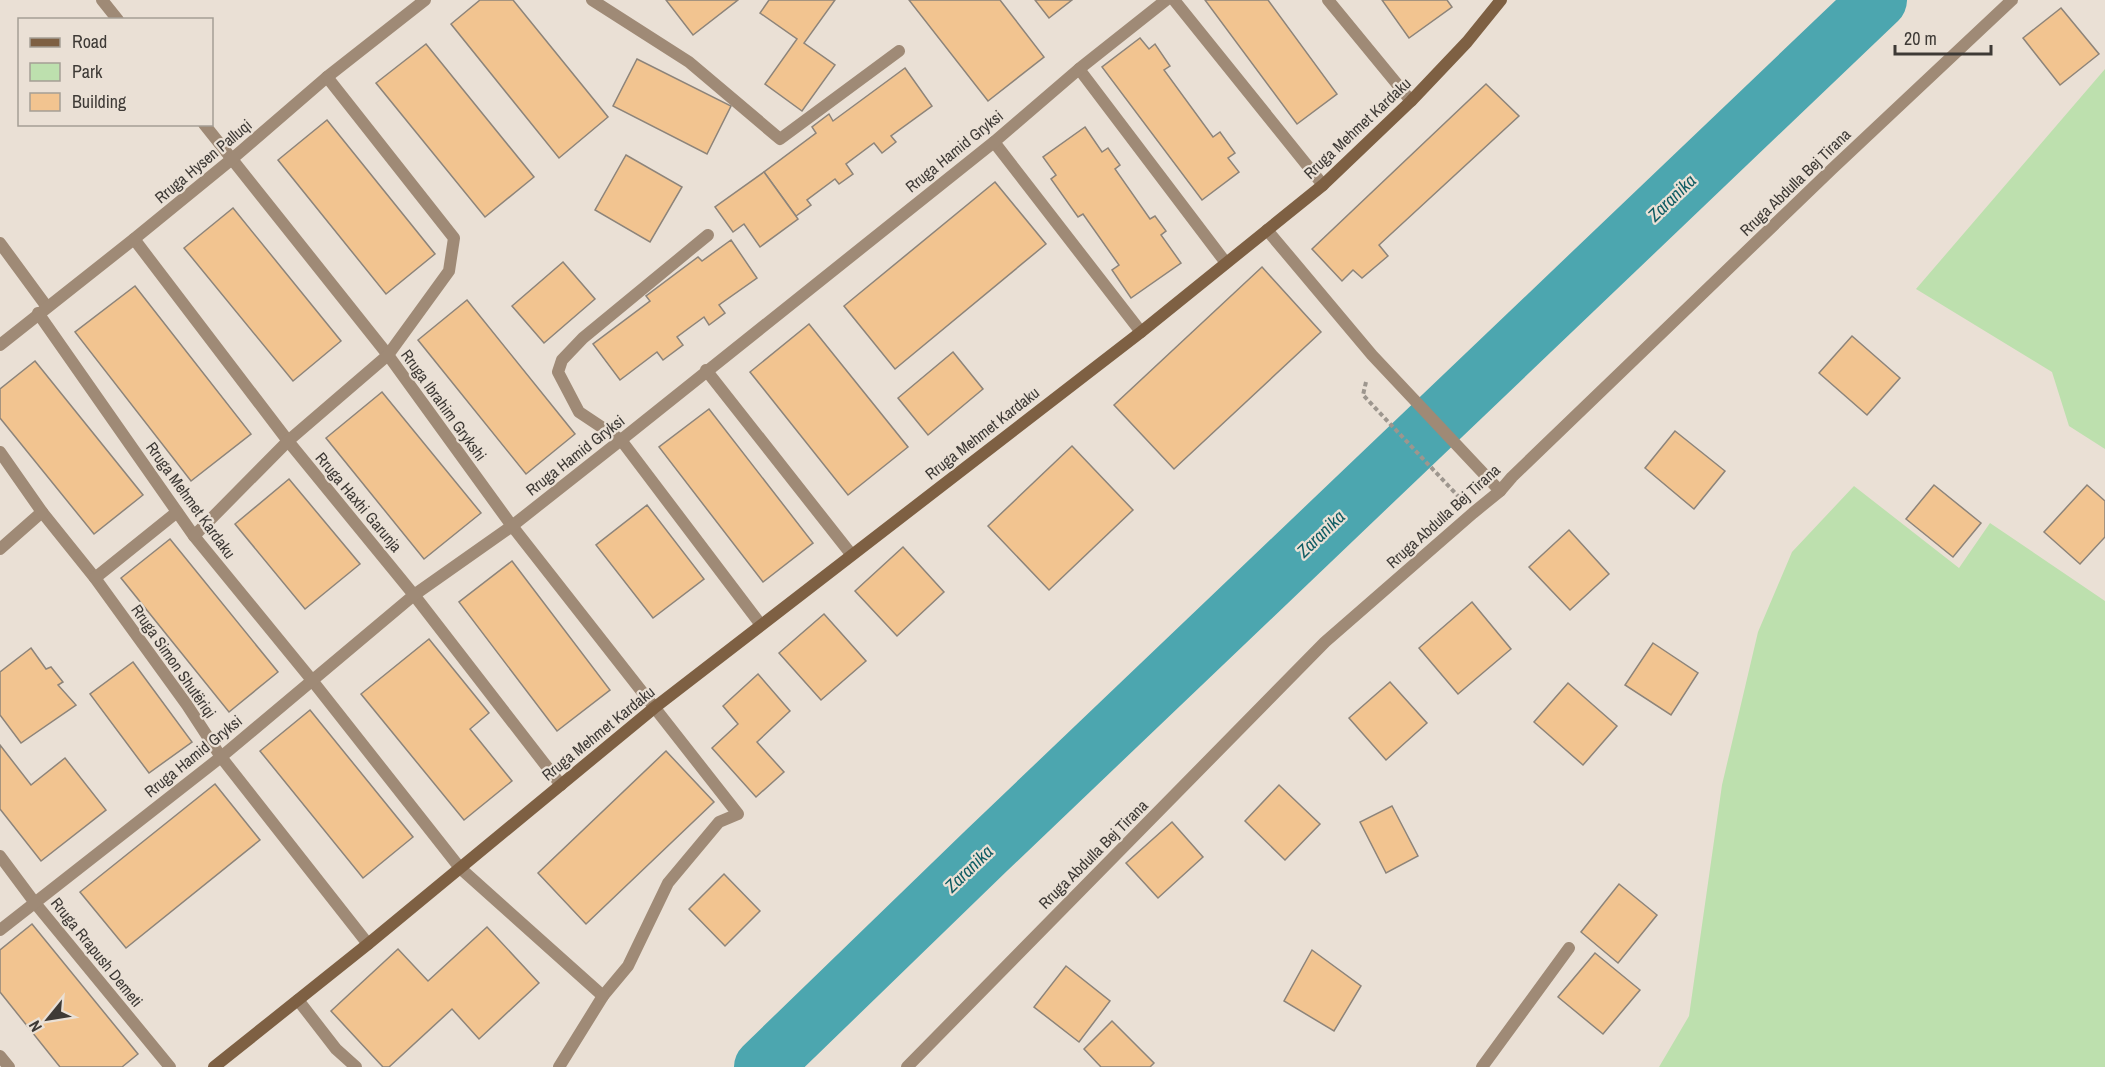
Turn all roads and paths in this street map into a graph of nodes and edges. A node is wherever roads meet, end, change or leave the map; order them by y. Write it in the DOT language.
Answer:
graph roads {
  1 [pos="102,0"];
  2 [pos="425,0"];
  3 [pos="592,0"];
  4 [pos="1166,0"];
  5 [pos="1174,0"];
  6 [pos="1328,0"];
  7 [pos="2012,0"];
  8 [pos="1498,1"];
  9 [pos="116,18"];
  10 [pos="899,51"];
  11 [pos="1079,69"];
  12 [pos="327,77"];
  13 [pos="1411,101"];
  14 [pos="206,126"];
  15 [pos="994,142"];
  16 [pos="232,159"];
  17 [pos="1323,184"];
  18 [pos="1267,230"];
  19 [pos="708,235"];
  20 [pos="134,239"];
  21 [pos="0,243"];
  22 [pos="1226,262"];
  23 [pos="42,310"];
  24 [pos="1141,332"];
  25 [pos="0,345"];
  26 [pos="388,355"];
  27 [pos="706,370"];
  28 [pos="1363,395"];
  29 [pos="621,440"];
  30 [pos="288,441"];
  31 [pos="0,452"];
  32 [pos="1443,480"];
  33 [pos="1500,491"];
  34 [pos="42,512"];
  35 [pos="177,512"];
  36 [pos="512,526"];
  37 [pos="194,536"];
  38 [pos="0,549"];
  39 [pos="851,554"];
  40 [pos="95,578"];
  41 [pos="414,595"];
  42 [pos="760,625"];
  43 [pos="311,679"];
  44 [pos="654,708"];
  45 [pos="221,757"];
  46 [pos="561,785"];
  47 [pos="0,856"];
  48 [pos="460,868"];
  49 [pos="35,903"];
  50 [pos="0,930"];
  51 [pos="368,944"];
  52 [pos="1569,948"];
  53 [pos="603,996"];
  54 [pos="298,1000"];
  55 [pos="0,1056"];
  56 [pos="9,1067"];
  57 [pos="170,1067"];
  58 [pos="214,1067"];
  59 [pos="356,1067"];
  60 [pos="559,1067"];
  61 [pos="906,1067"];
  62 [pos="1482,1067"];
  1 -- 9 [label="street"];
  2 -- 12 [label="street, Rruga Hysen Palluqi"];
  3 -- 10 [label="street"];
  4 -- 11 [label="street, Rruga Hamid Gryksi"];
  5 -- 17 [label="street"];
  6 -- 13 [label="street"];
  7 -- 33 [label="street, Rruga Abdulla Bej Tirana"];
  8 -- 13 [label="street, Rruga Mehmet Kardaku"];
  11 -- 15 [label="street, Rruga Hamid Gryksi"];
  11 -- 22 [label="street"];
  12 -- 16 [label="street, Rruga Hysen Palluqi"];
  12 -- 26 [label="street"];
  13 -- 17 [label="street, Rruga Mehmet Kardaku"];
  14 -- 16 [label="street, Rruga Ibrahim Grykshi"];
  15 -- 24 [label="street"];
  15 -- 27 [label="street, Rruga Hamid Gryksi"];
  16 -- 20 [label="street, Rruga Hysen Palluqi"];
  16 -- 26 [label="street, Rruga Ibrahim Grykshi"];
  17 -- 18 [label="street, Rruga Mehmet Kardaku"];
  18 -- 22 [label="street, Rruga Mehmet Kardaku"];
  18 -- 33 [label="street"];
  19 -- 29 [label="street"];
  20 -- 23 [label="street, Rruga Hysen Palluqi"];
  20 -- 30 [label="street, Rruga Haxhi Garunja"];
  21 -- 23 [label="street, Rruga Mehmet Kardaku"];
  22 -- 24 [label="street, Rruga Mehmet Kardaku"];
  23 -- 25 [label="street, Rruga Hysen Palluqi"];
  23 -- 35 [label="street, Rruga Mehmet Kardaku"];
  24 -- 39 [label="street, Rruga Mehmet Kardaku"];
  26 -- 30 [label="street"];
  26 -- 36 [label="street, Rruga Ibrahim Grykshi"];
  27 -- 29 [label="street, Rruga Hamid Gryksi"];
  27 -- 39 [label="street"];
  28 -- 32 [label="path"];
  29 -- 36 [label="street, Rruga Hamid Gryksi"];
  29 -- 42 [label="street"];
  30 -- 37 [label="street"];
  30 -- 41 [label="street, Rruga Haxhi Garunja"];
  31 -- 34 [label="street, Rruga Simon Shutëriqi"];
  33 -- 61 [label="street, Rruga Abdulla Bej Tirana"];
  34 -- 38 [label="street"];
  34 -- 40 [label="street, Rruga Simon Shutëriqi"];
  35 -- 37 [label="street, Rruga Mehmet Kardaku"];
  35 -- 40 [label="street"];
  36 -- 41 [label="street, Rruga Hamid Gryksi"];
  36 -- 44 [label="street, Rruga Ibrahim Grykshi"];
  37 -- 43 [label="street, Rruga Mehmet Kardaku"];
  39 -- 42 [label="street, Rruga Mehmet Kardaku"];
  40 -- 45 [label="street, Rruga Simon Shutëriqi"];
  41 -- 43 [label="street, Rruga Hamid Gryksi"];
  41 -- 46 [label="street, Rruga Haxhi Garunja"];
  42 -- 44 [label="street, Rruga Mehmet Kardaku"];
  43 -- 45 [label="street, Rruga Hamid Gryksi"];
  43 -- 48 [label="street, Rruga Mehmet Kardaku"];
  44 -- 46 [label="street, Rruga Mehmet Kardaku"];
  44 -- 53 [label="street, Rruga Ibrahim Grykshi"];
  45 -- 49 [label="street, Rruga Hamid Gryksi"];
  45 -- 51 [label="street, Rruga Simon Shutëriqi"];
  46 -- 48 [label="street, Rruga Mehmet Kardaku"];
  47 -- 49 [label="street, Rruga Rrapush Demeti"];
  48 -- 51 [label="street, Rruga Mehmet Kardaku"];
  48 -- 53 [label="street, Rruga Mehmet Kardaku"];
  49 -- 50 [label="street, Rruga Hamid Gryksi"];
  49 -- 57 [label="street, Rruga Rrapush Demeti"];
  51 -- 54 [label="street, Rruga Mehmet Kardaku"];
  52 -- 62 [label="street"];
  53 -- 60 [label="street"];
  54 -- 58 [label="street, Rruga Mehmet Kardaku"];
  54 -- 59 [label="street"];
  55 -- 56 [label="street"];
}
